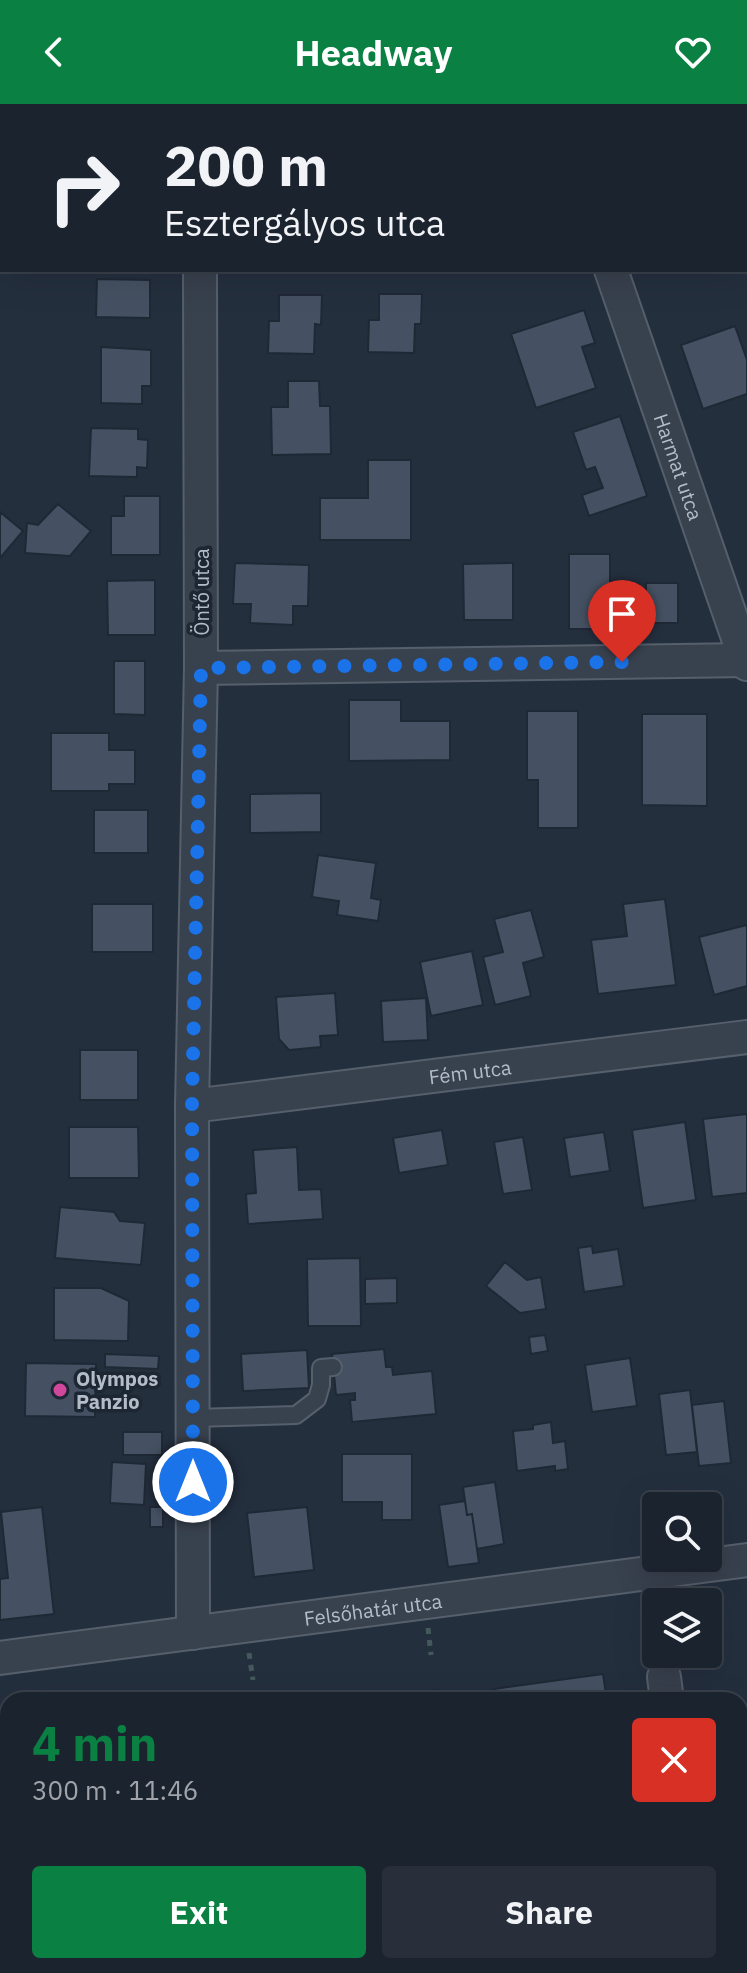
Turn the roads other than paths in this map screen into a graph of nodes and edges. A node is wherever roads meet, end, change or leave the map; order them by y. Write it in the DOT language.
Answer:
graph roads {
  1 [pos="200,272"];
  2 [pos="612,272"];
  3 [pos="747,662"];
  4 [pos="201,668"];
  5 [pos="747,1037"];
  6 [pos="192,1106"];
  7 [pos="333,1367"];
  8 [pos="193,1418"];
  9 [pos="747,1560"];
  10 [pos="193,1633"];
  11 [pos="0,1658"];
  1 -- 4 [label="street, Öntő utca"];
  2 -- 3 [label="street, Harmat utca"];
  3 -- 4 [label="street"];
  4 -- 6 [label="street, Öntő utca"];
  5 -- 6 [label="street, Fém utca"];
  6 -- 8 [label="street, Öntő utca"];
  7 -- 8 [label="lane"];
  8 -- 10 [label="street, Öntő utca"];
  9 -- 10 [label="street, Felsőhatár utca"];
  10 -- 11 [label="street, Felsőhatár utca"];
}
